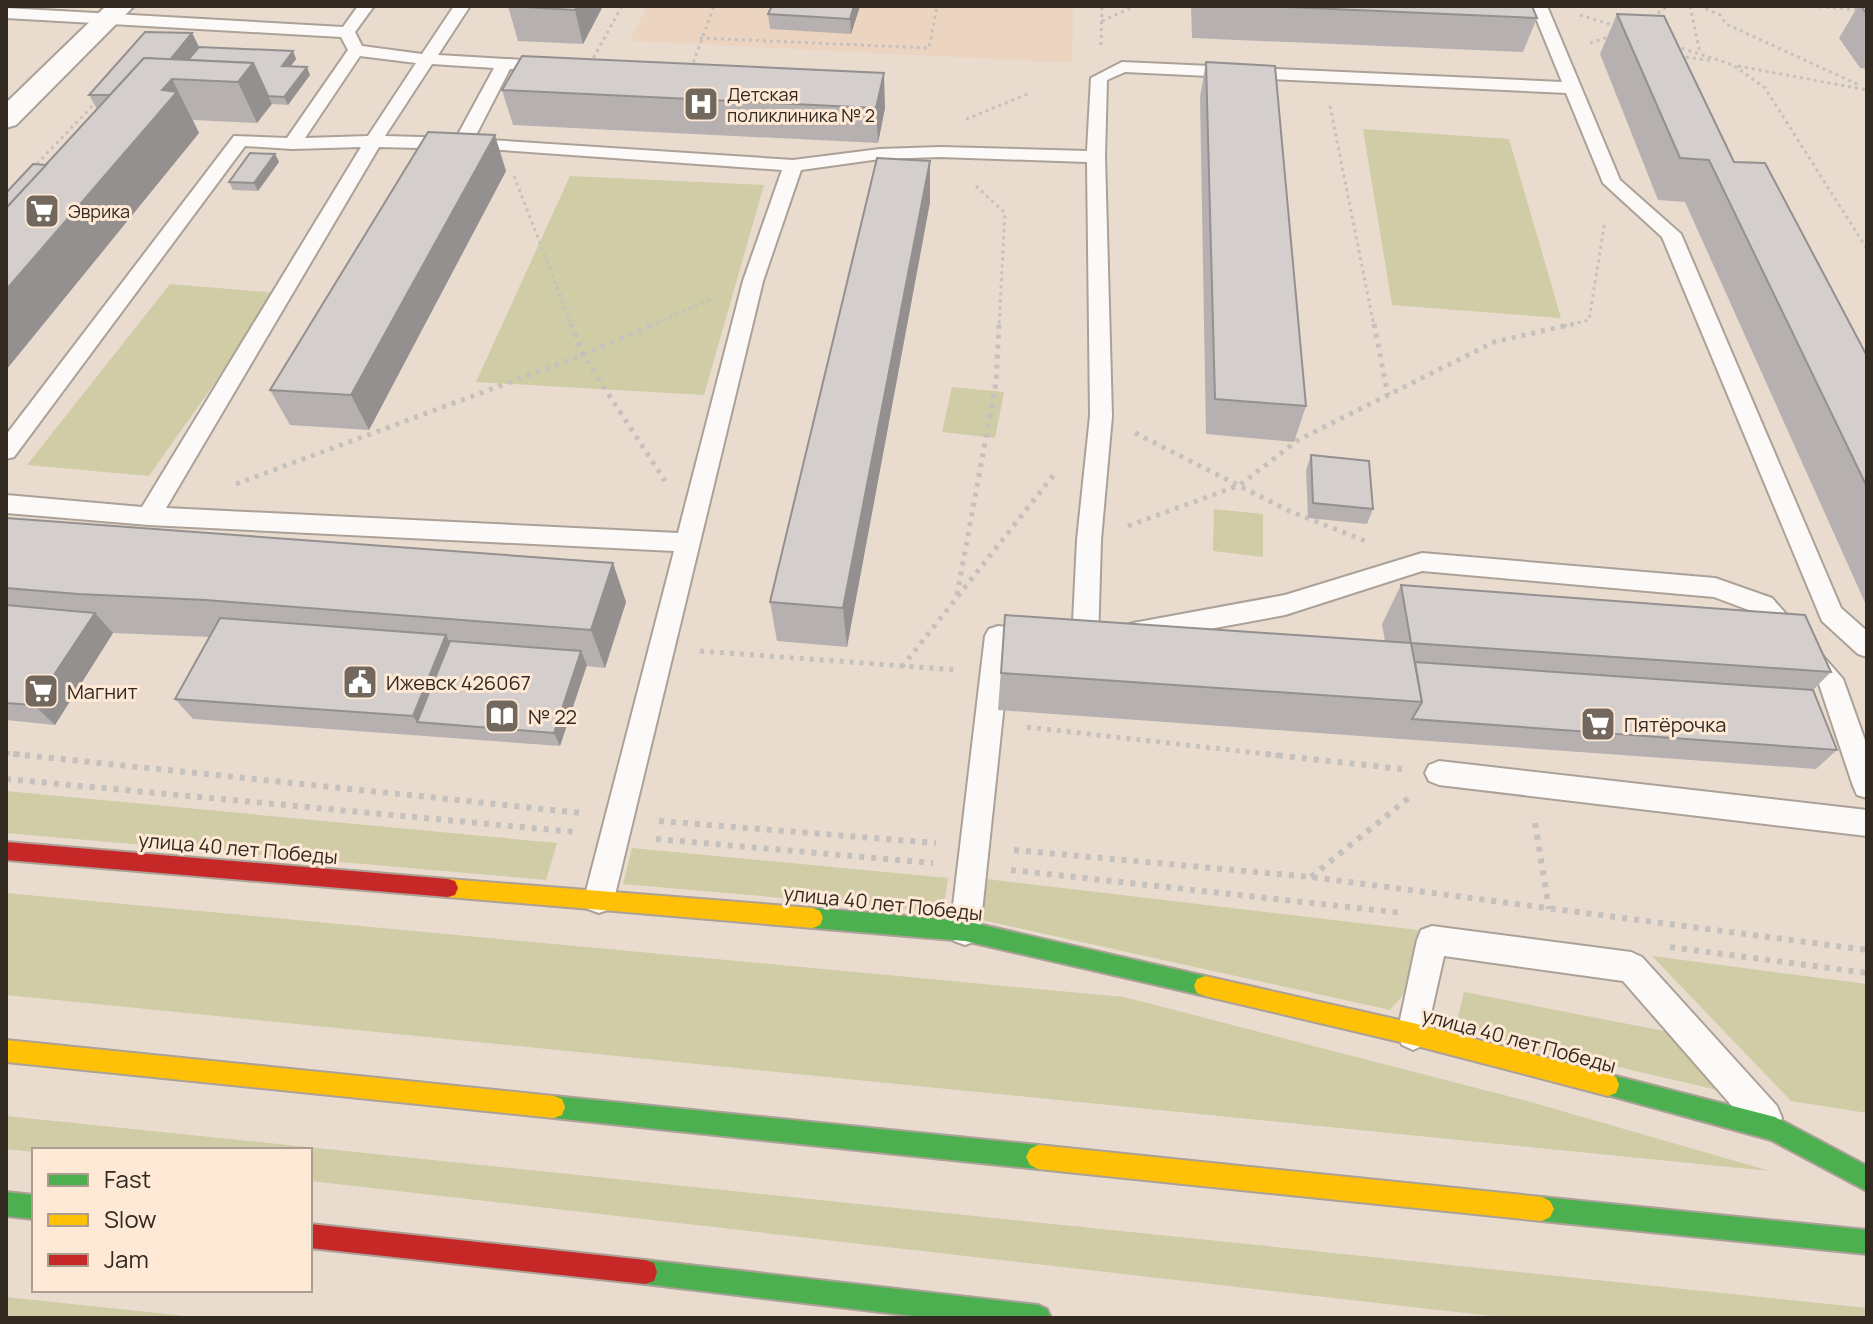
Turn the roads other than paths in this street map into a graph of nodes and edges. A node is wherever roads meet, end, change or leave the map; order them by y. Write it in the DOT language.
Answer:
graph roads {
  1 [pos="366,6"];
  2 [pos="462,6"];
  3 [pos="1539,6"];
  4 [pos="116,11"];
  5 [pos="6,13"];
  6 [pos="347,32"];
  7 [pos="356,50"];
  8 [pos="424,59"];
  9 [pos="504,64"];
  10 [pos="588,68"];
  11 [pos="1575,88"];
  12 [pos="6,119"];
  13 [pos="373,141"];
  14 [pos="292,144"];
  15 [pos="462,144"];
  16 [pos="1096,157"];
  17 [pos="793,165"];
  18 [pos="6,451"];
  19 [pos="6,504"];
  20 [pos="149,516"];
  21 [pos="690,533"];
  22 [pos="1085,642"];
  23 [pos="1867,647"];
  24 [pos="1439,773"];
  25 [pos="1867,786"];
  26 [pos="1867,823"];
  27 [pos="6,851"];
  28 [pos="599,899"];
  29 [pos="965,931"];
  30 [pos="1413,1034"];
  31 [pos="6,1051"];
  32 [pos="1775,1129"];
  33 [pos="1867,1179"];
  34 [pos="6,1204"];
  35 [pos="32,1207"];
  36 [pos="312,1236"];
  37 [pos="1867,1242"];
  38 [pos="1038,1318"];
  1 -- 6 [label="lane"];
  2 -- 8 [label="lane"];
  3 -- 11 [label="lane"];
  4 -- 5 [label="lane"];
  4 -- 6 [label="lane"];
  4 -- 12 [label="street"];
  6 -- 7 [label="lane"];
  7 -- 8 [label="lane"];
  7 -- 14 [label="lane"];
  8 -- 9 [label="lane"];
  8 -- 13 [label="lane"];
  9 -- 10 [label="lane"];
  9 -- 15 [label="lane"];
  11 -- 16 [label="lane"];
  11 -- 23 [label="lane"];
  13 -- 14 [label="lane"];
  13 -- 15 [label="lane"];
  13 -- 20 [label="lane"];
  14 -- 18 [label="lane"];
  15 -- 17 [label="lane"];
  16 -- 17 [label="lane"];
  16 -- 22 [label="lane"];
  17 -- 21 [label="lane"];
  19 -- 20 [label="lane"];
  20 -- 21 [label="lane"];
  21 -- 28 [label="lane"];
  22 -- 25 [label="lane"];
  22 -- 29 [label="lane"];
  24 -- 26 [label="lane"];
  27 -- 28 [label="main road, улица 40 лет Победы"];
  28 -- 29 [label="main road, улица 40 лет Победы"];
  29 -- 30 [label="main road, улица 40 лет Победы"];
  30 -- 32 [label="main road, улица 40 лет Победы"];
  30 -- 32 [label="lane"];
  31 -- 37 [label="main road"];
  32 -- 33 [label="main road, улица 40 лет Победы"];
  34 -- 35 [label="main road"];
  36 -- 38 [label="main road"];
}
